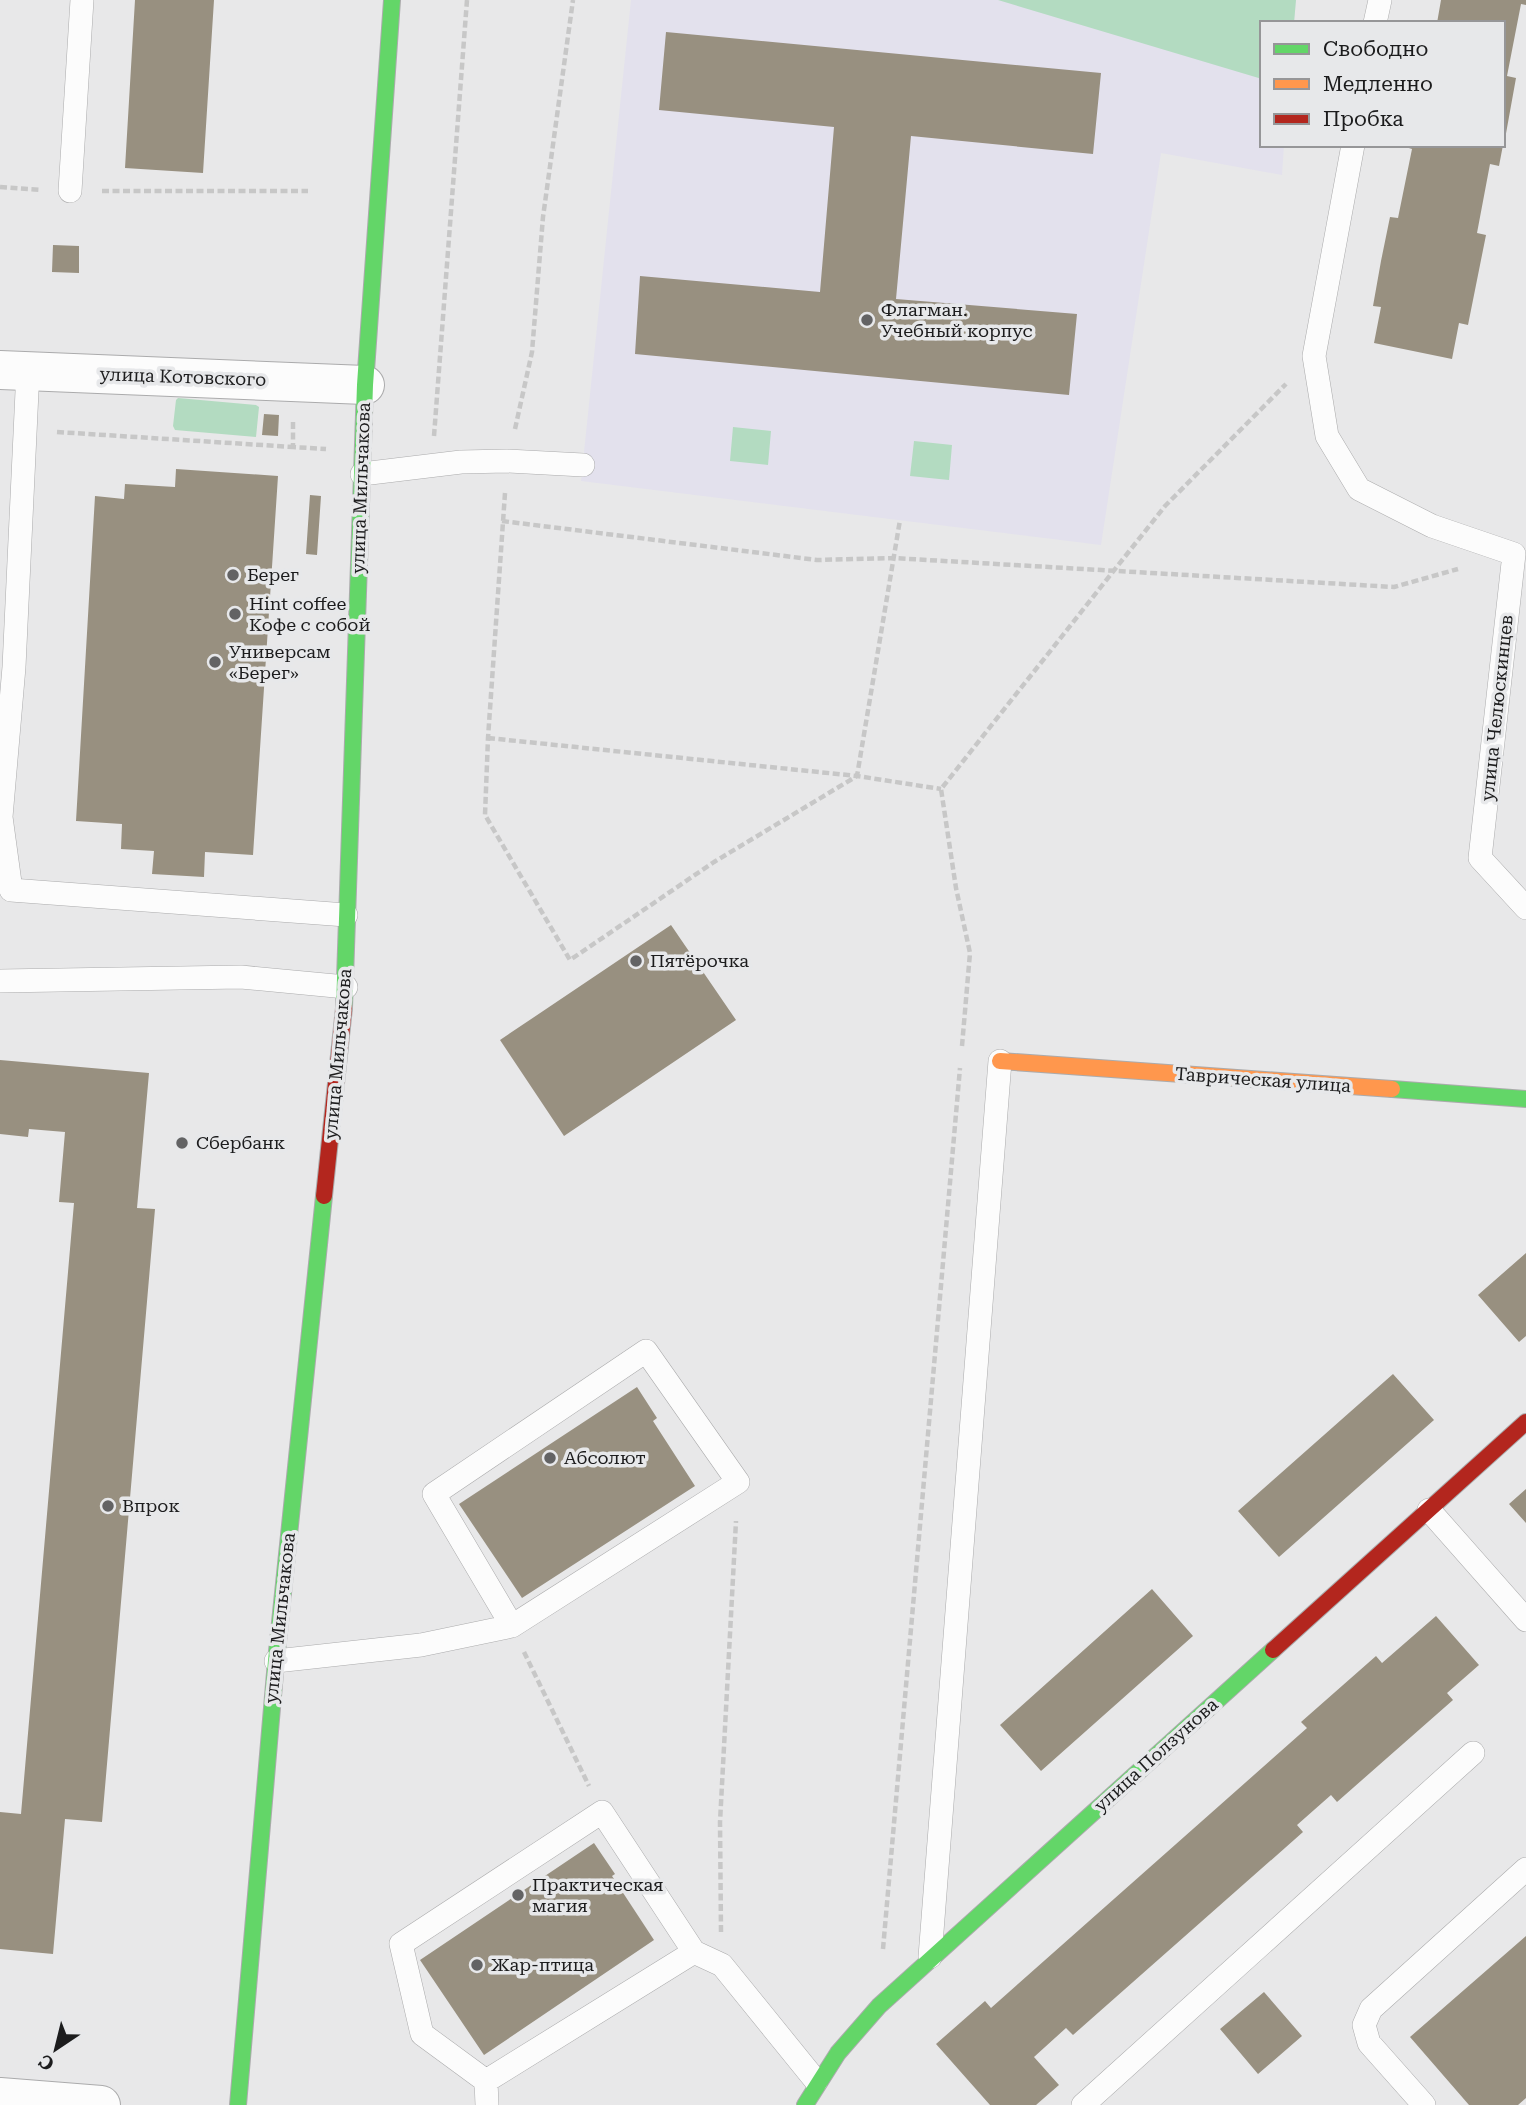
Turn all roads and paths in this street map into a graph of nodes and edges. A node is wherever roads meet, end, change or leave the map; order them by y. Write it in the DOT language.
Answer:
graph roads {
  1 [pos="82,0"];
  2 [pos="392,0"];
  3 [pos="467,0"];
  4 [pos="573,0"];
  5 [pos="1380,0"];
  6 [pos="1376,21"];
  7 [pos="1353,147"];
  8 [pos="0,187"];
  9 [pos="70,191"];
  10 [pos="308,191"];
  11 [pos="14,370"];
  12 [pos="365,385"];
  13 [pos="24,430"];
  14 [pos="433,437"];
  15 [pos="293,447"];
  16 [pos="507,461"];
  17 [pos="583,465"];
  18 [pos="362,474"];
  19 [pos="900,520"];
  20 [pos="502,521"];
  21 [pos="1520,553"];
  22 [pos="893,558"];
  23 [pos="488,738"];
  24 [pos="857,776"];
  25 [pos="942,789"];
  26 [pos="1526,908"];
  27 [pos="346,915"];
  28 [pos="0,981"];
  29 [pos="346,987"];
  30 [pos="1000,1061"];
  31 [pos="1526,1099"];
  32 [pos="1526,1422"];
  33 [pos="738,1482"];
  34 [pos="1429,1510"];
  35 [pos="1526,1620"];
  36 [pos="512,1626"];
  37 [pos="276,1661"];
  38 [pos="1473,1753"];
  39 [pos="602,1812"];
  40 [pos="1526,1869"];
  41 [pos="694,1952"];
  42 [pos="930,1957"];
  43 [pos="722,1965"];
  44 [pos="486,2081"];
  45 [pos="816,2081"];
  46 [pos="0,2096"];
  47 [pos="101,2105"];
  48 [pos="238,2105"];
  49 [pos="487,2105"];
  50 [pos="805,2105"];
  51 [pos="1083,2105"];
  52 [pos="1424,2105"];
  1 -- 9 [label="lane"];
  2 -- 12 [label="street, улица Мильчакова"];
  3 -- 14 [label="path"];
  4 -- 16 [label="path"];
  5 -- 6 [label="lane"];
  7 -- 21 [label="lane"];
  8 -- 9 [label="path"];
  9 -- 10 [label="path"];
  11 -- 12 [label="street, улица Котовского"];
  11 -- 13 [label="lane"];
  12 -- 18 [label="street, улица Мильчакова"];
  13 -- 15 [label="path"];
  13 -- 27 [label="lane"];
  16 -- 17 [label="lane"];
  16 -- 18 [label="lane"];
  16 -- 20 [label="path"];
  18 -- 27 [label="street, улица Мильчакова"];
  19 -- 22 [label="path"];
  20 -- 22 [label="path"];
  20 -- 23 [label="path"];
  21 -- 22 [label="path"];
  21 -- 26 [label="lane, улица Челюскинцев"];
  22 -- 24 [label="path"];
  23 -- 24 [label="path"];
  23 -- 24 [label="path"];
  24 -- 25 [label="path"];
  27 -- 29 [label="street, улица Мильчакова"];
  28 -- 29 [label="lane"];
  29 -- 37 [label="street, улица Мильчакова"];
  30 -- 31 [label="street, Таврическая улица"];
  30 -- 42 [label="lane"];
  32 -- 34 [label="street, улица Ползунова"];
  33 -- 36 [label="lane"];
  33 -- 36 [label="lane"];
  33 -- 43 [label="path"];
  34 -- 35 [label="lane"];
  34 -- 42 [label="street, улица Ползунова"];
  36 -- 37 [label="lane"];
  36 -- 39 [label="path"];
  37 -- 48 [label="street, улица Мильчакова"];
  38 -- 51 [label="lane"];
  39 -- 41 [label="lane"];
  39 -- 44 [label="lane"];
  40 -- 52 [label="lane"];
  41 -- 43 [label="lane"];
  41 -- 44 [label="lane"];
  42 -- 45 [label="street, улица Ползунова"];
  43 -- 45 [label="lane"];
  44 -- 49 [label="lane"];
  45 -- 50 [label="street, улица Ползунова"];
  46 -- 47 [label="street"];
}
